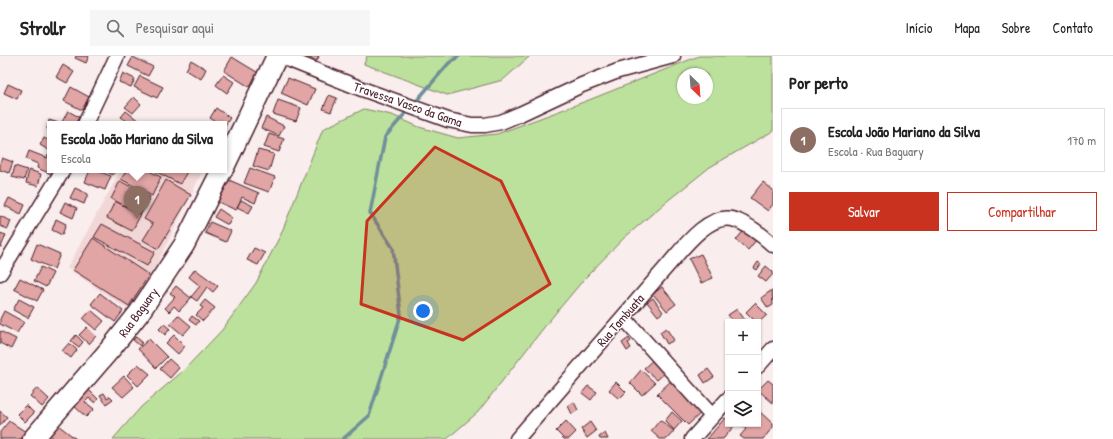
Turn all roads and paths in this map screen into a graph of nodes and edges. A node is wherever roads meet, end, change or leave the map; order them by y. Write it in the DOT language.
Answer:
graph roads {
  1 [pos="117,56"];
  2 [pos="279,56"];
  3 [pos="673,56"];
  4 [pos="86,121"];
  5 [pos="227,161"];
  6 [pos="61,173"];
  7 [pos="220,173"];
  8 [pos="773,245"];
  9 [pos="1,270"];
  10 [pos="623,317"];
  11 [pos="773,349"];
  12 [pos="761,363"];
  13 [pos="725,402"];
  14 [pos="712,416"];
  15 [pos="32,439"];
  16 [pos="517,439"];
  17 [pos="692,439"];
  1 -- 4 [label="street"];
  2 -- 3 [label="street, Travessa Vasco da Gama"];
  2 -- 5 [label="street"];
  6 -- 9 [label="street"];
  7 -- 15 [label="street, Rua Baguary"];
  8 -- 10 [label="street, Rua Tambuata"];
  10 -- 14 [label="street"];
  10 -- 16 [label="street, Rua Tambuata"];
  11 -- 12 [label="street"];
  13 -- 14 [label="street"];
  14 -- 17 [label="street"];
}
